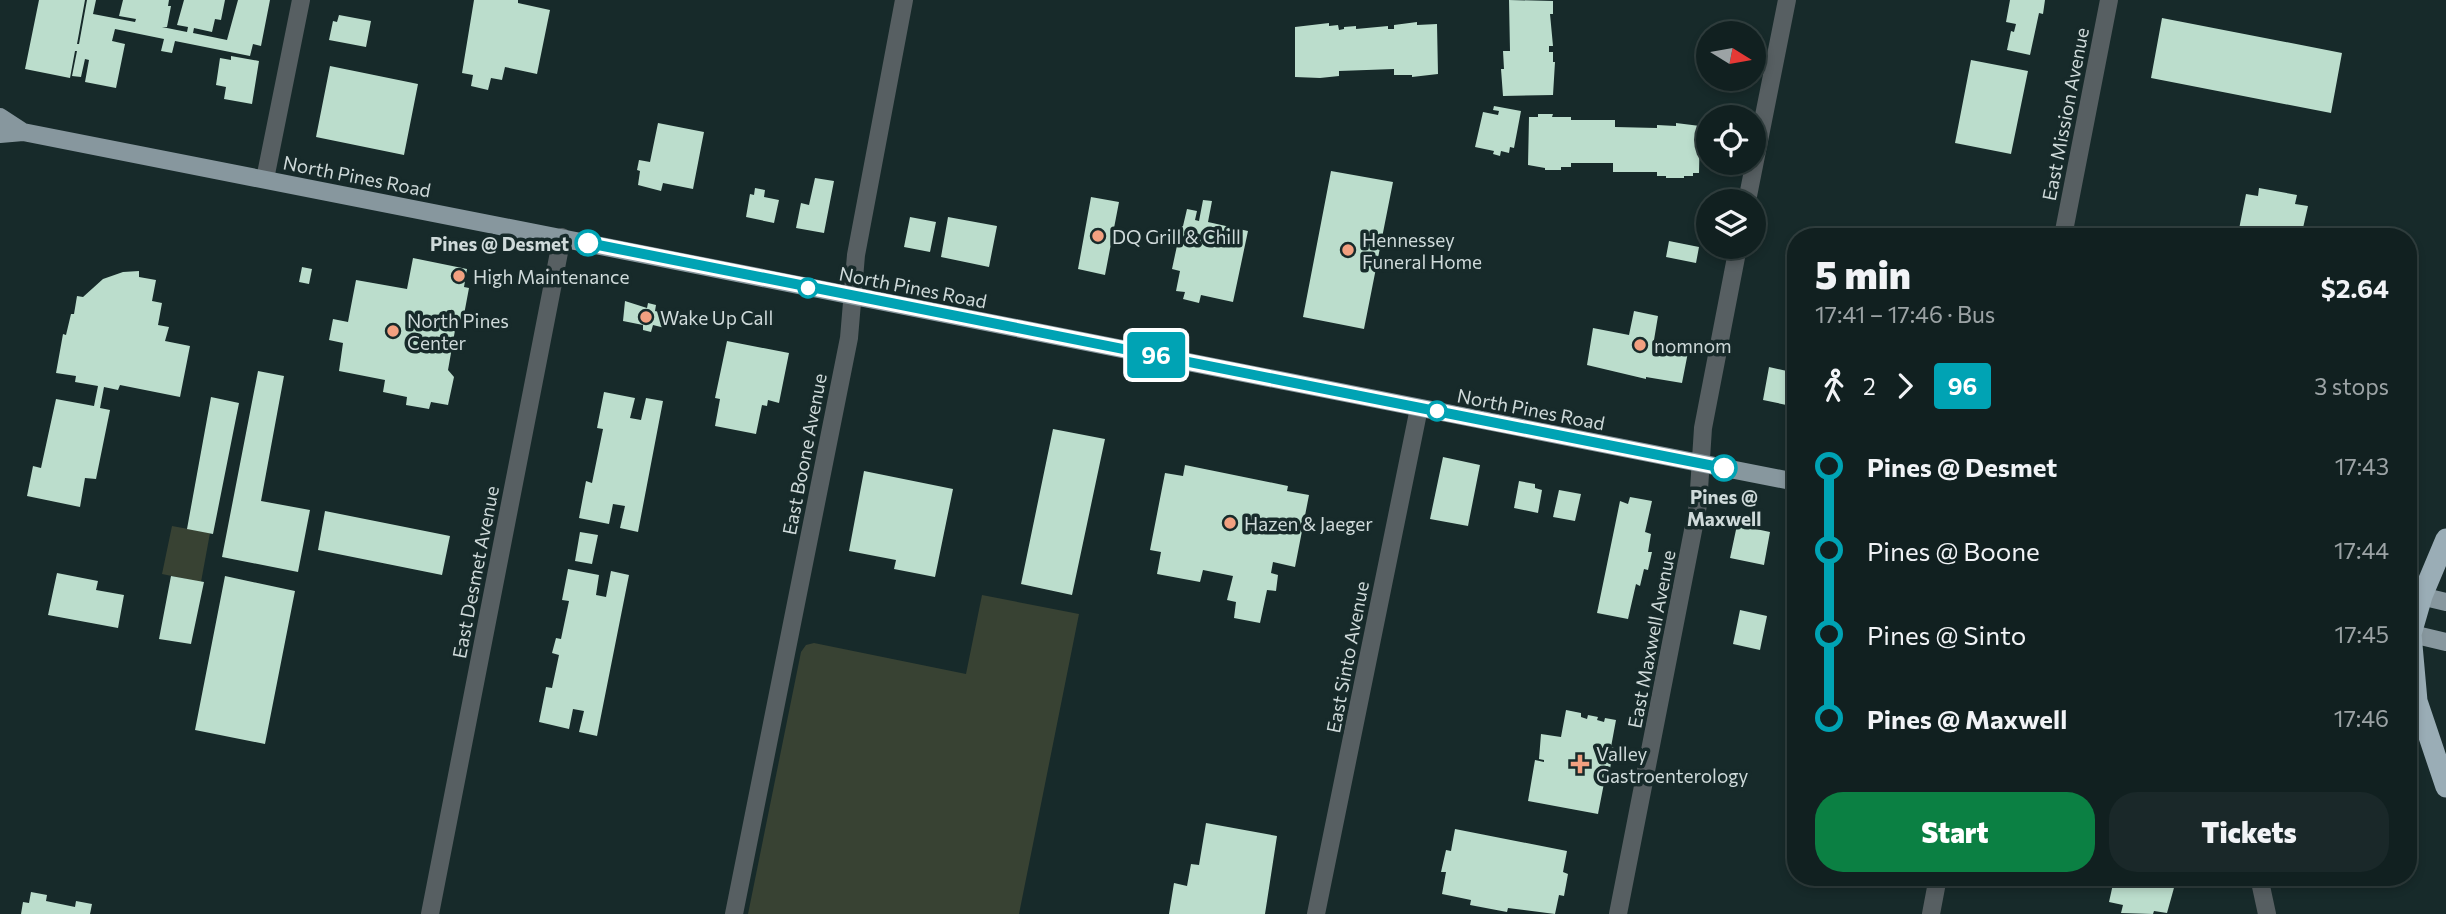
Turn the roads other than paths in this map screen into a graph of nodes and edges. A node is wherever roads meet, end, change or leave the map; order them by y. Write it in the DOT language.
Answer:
graph roads {
  1 [pos="301,0"];
  2 [pos="904,0"];
  3 [pos="1787,0"];
  4 [pos="2109,0"];
  5 [pos="0,117"];
  6 [pos="23,132"];
  7 [pos="0,134"];
  8 [pos="265,180"];
  9 [pos="1749,189"];
  10 [pos="2065,228"];
  11 [pos="562,237"];
  12 [pos="1736,259"];
  13 [pos="853,297"];
  14 [pos="1419,408"];
  15 [pos="1701,464"];
  16 [pos="1787,480"];
  17 [pos="2446,539"];
  18 [pos="2417,591"];
  19 [pos="2417,595"];
  20 [pos="2446,602"];
  21 [pos="2417,636"];
  22 [pos="2446,642"];
  23 [pos="2417,701"];
  24 [pos="2446,787"];
  25 [pos="1936,886"];
  26 [pos="2261,886"];
  27 [pos="430,914"];
  28 [pos="734,914"];
  29 [pos="1316,914"];
  30 [pos="1618,914"];
  31 [pos="1931,914"];
  32 [pos="2267,914"];
  1 -- 8 [label="street"];
  2 -- 13 [label="street, East Boone Avenue"];
  3 -- 9 [label="street"];
  4 -- 10 [label="street, East Mission Avenue"];
  5 -- 6 [label="main road, North Pines Road"];
  6 -- 7 [label="main road, North Pines Road"];
  6 -- 8 [label="main road, North Pines Road"];
  8 -- 11 [label="main road, North Pines Road"];
  11 -- 13 [label="main road, North Pines Road"];
  11 -- 27 [label="street, East Desmet Avenue"];
  12 -- 15 [label="street, East Maxwell Avenue"];
  13 -- 14 [label="main road, North Pines Road"];
  13 -- 28 [label="street, East Boone Avenue"];
  14 -- 15 [label="main road, North Pines Road"];
  14 -- 29 [label="street, East Sinto Avenue"];
  15 -- 16 [label="main road, North Pines Road"];
  15 -- 30 [label="street, East Maxwell Avenue"];
  17 -- 18 [label="highway"];
  19 -- 20 [label="main road"];
  21 -- 22 [label="main road"];
  23 -- 24 [label="highway"];
  25 -- 31 [label="street"];
  26 -- 32 [label="street"];
}
